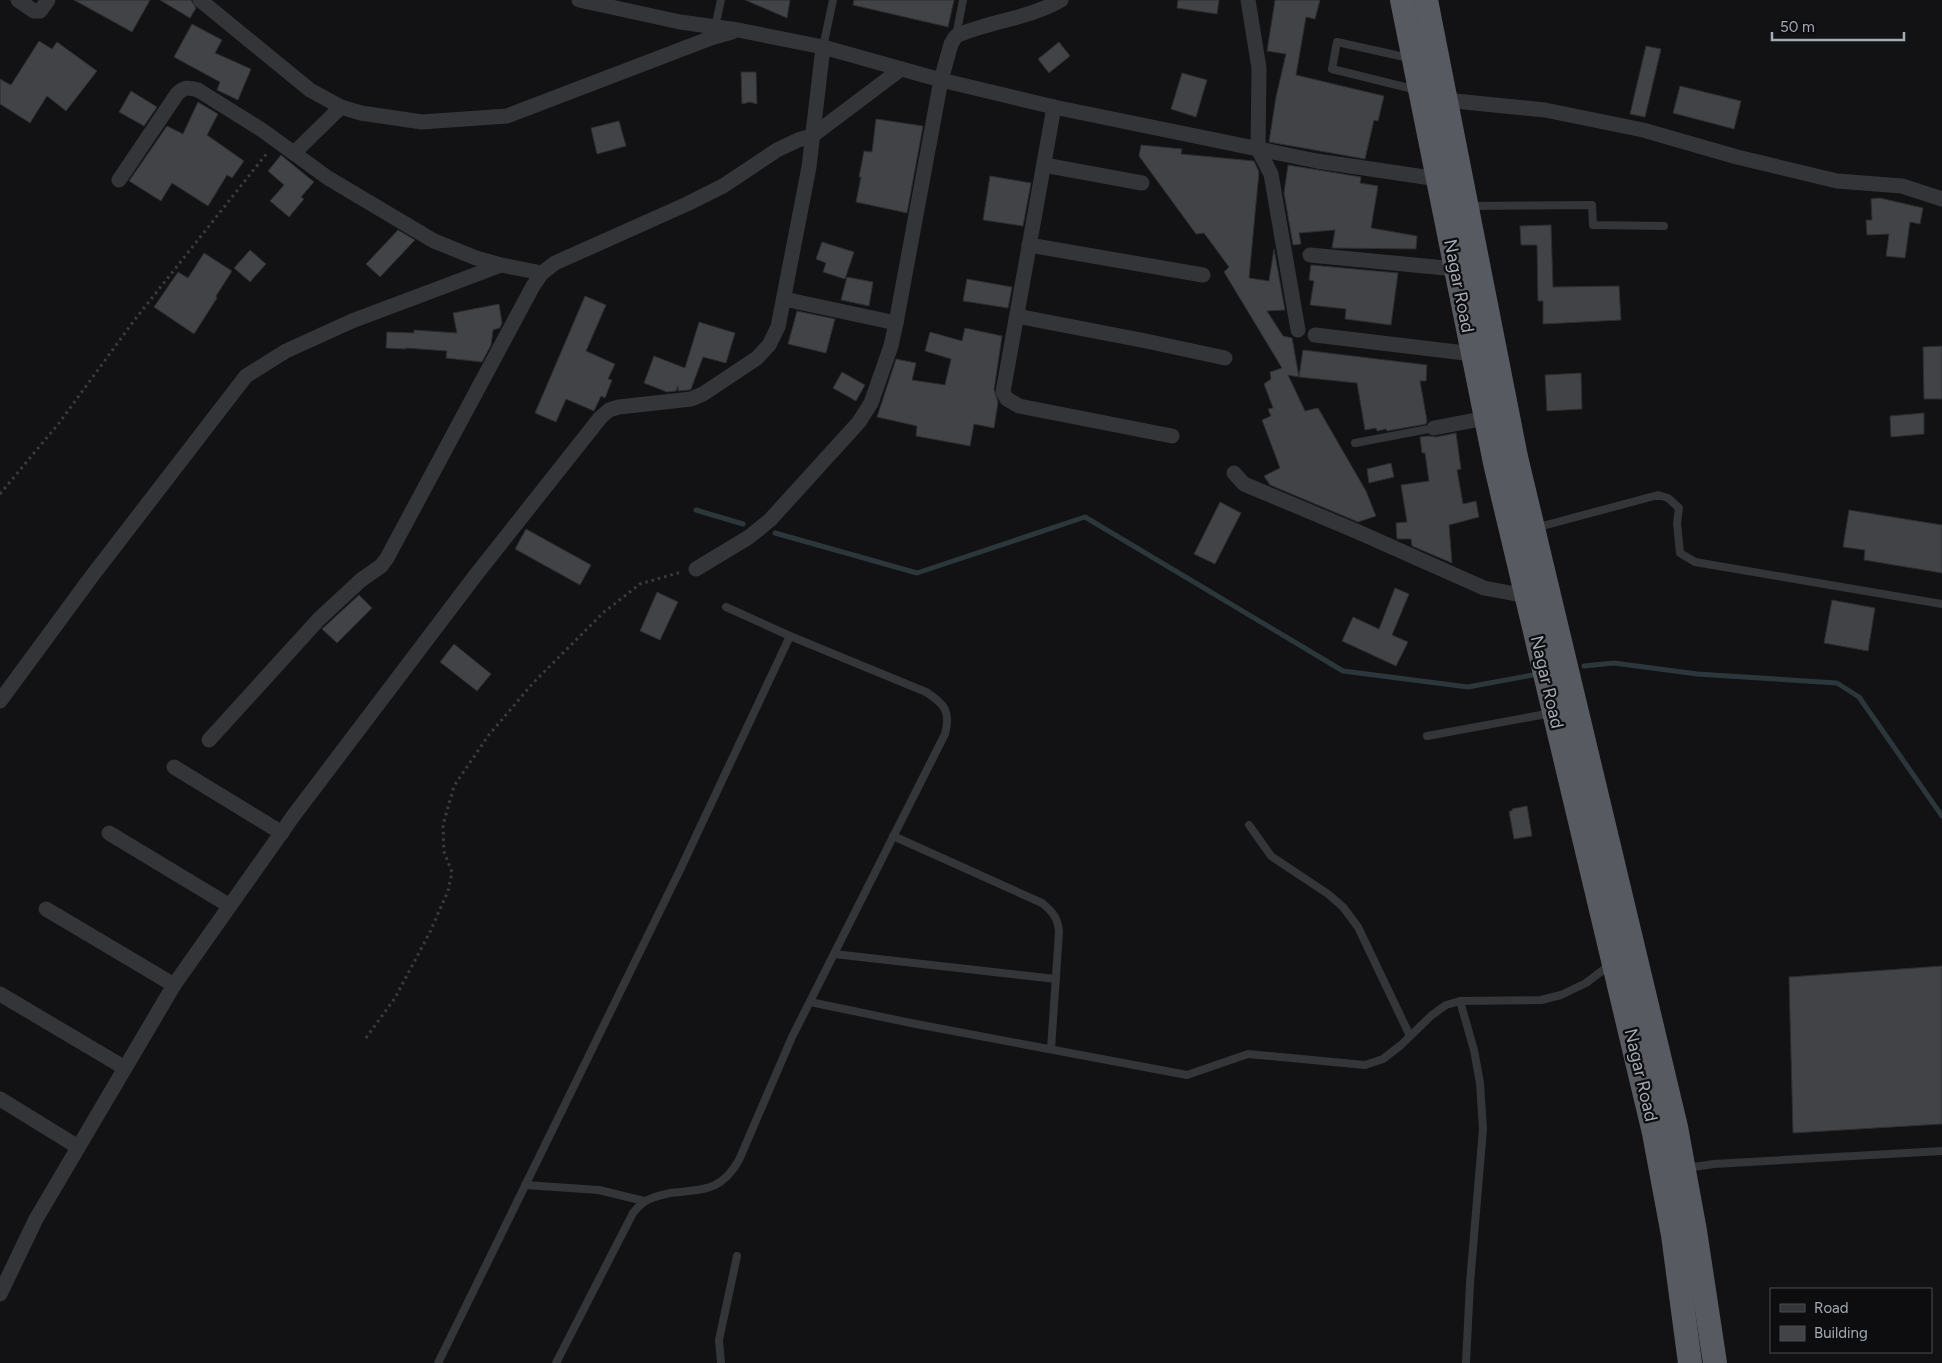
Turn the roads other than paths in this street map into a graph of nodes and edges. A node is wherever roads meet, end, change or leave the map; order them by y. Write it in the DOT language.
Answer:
graph roads {
  1 [pos="18,0"];
  2 [pos="48,0"];
  3 [pos="200,0"];
  4 [pos="579,0"];
  5 [pos="721,0"];
  6 [pos="833,0"];
  7 [pos="963,0"];
  8 [pos="1061,0"];
  9 [pos="1248,0"];
  10 [pos="1402,0"];
  11 [pos="1426,0"];
  12 [pos="597,2"];
  13 [pos="715,27"];
  14 [pos="738,30"];
  15 [pos="956,36"];
  16 [pos="823,47"];
  17 [pos="1414,59"];
  18 [pos="901,68"];
  19 [pos="941,80"];
  20 [pos="1420,90"];
  21 [pos="1445,100"];
  22 [pos="341,107"];
  23 [pos="1054,107"];
  24 [pos="812,136"];
  25 [pos="1258,149"];
  26 [pos="294,153"];
  27 [pos="1044,165"];
  28 [pos="1438,179"];
  29 [pos="119,180"];
  30 [pos="1142,183"];
  31 [pos="1942,199"];
  32 [pos="1466,206"];
  33 [pos="1664,226"];
  34 [pos="1029,246"];
  35 [pos="1310,254"];
  36 [pos="501,265"];
  37 [pos="1456,270"];
  38 [pos="542,272"];
  39 [pos="1203,275"];
  40 [pos="784,299"];
  41 [pos="1017,316"];
  42 [pos="896,323"];
  43 [pos="1298,330"];
  44 [pos="1315,335"];
  45 [pos="1473,354"];
  46 [pos="1225,358"];
  47 [pos="1486,418"];
  48 [pos="1434,428"];
  49 [pos="1172,436"];
  50 [pos="1355,443"];
  51 [pos="1234,473"];
  52 [pos="1533,528"];
  53 [pos="696,569"];
  54 [pos="1527,599"];
  55 [pos="1942,604"];
  56 [pos="726,606"];
  57 [pos="790,636"];
  58 [pos="0,701"];
  59 [pos="1554,713"];
  60 [pos="1427,736"];
  61 [pos="210,740"];
  62 [pos="174,766"];
  63 [pos="1249,825"];
  64 [pos="109,833"];
  65 [pos="282,833"];
  66 [pos="894,836"];
  67 [pos="230,906"];
  68 [pos="46,909"];
  69 [pos="834,954"];
  70 [pos="1614,962"];
  71 [pos="1056,979"];
  72 [pos="174,986"];
  73 [pos="0,994"];
  74 [pos="1460,1001"];
  75 [pos="810,1002"];
  76 [pos="1410,1036"];
  77 [pos="1050,1049"];
  78 [pos="125,1068"];
  79 [pos="0,1099"];
  80 [pos="78,1147"];
  81 [pos="1942,1151"];
  82 [pos="1684,1168"];
  83 [pos="526,1185"];
  84 [pos="644,1201"];
  85 [pos="737,1256"];
  86 [pos="0,1294"];
  87 [pos="438,1363"];
  88 [pos="556,1363"];
  89 [pos="721,1363"];
  90 [pos="1466,1363"];
  91 [pos="1690,1363"];
  92 [pos="1715,1363"];
  1 -- 2 [label="street"];
  3 -- 22 [label="street"];
  4 -- 12 [label="street"];
  5 -- 13 [label="lane"];
  6 -- 16 [label="lane"];
  7 -- 15 [label="lane"];
  8 -- 15 [label="street"];
  9 -- 25 [label="street"];
  10 -- 17 [label="highway, Nagar Road"];
  11 -- 21 [label="highway, Nagar Road"];
  12 -- 13 [label="street"];
  13 -- 14 [label="street"];
  14 -- 16 [label="street"];
  14 -- 22 [label="street"];
  15 -- 19 [label="street"];
  16 -- 18 [label="street"];
  16 -- 24 [label="street"];
  17 -- 20 [label="highway, Nagar Road"];
  17 -- 20 [label="lane"];
  18 -- 19 [label="street"];
  18 -- 24 [label="street"];
  19 -- 23 [label="street"];
  19 -- 42 [label="street"];
  20 -- 28 [label="highway, Nagar Road"];
  21 -- 31 [label="street"];
  21 -- 32 [label="highway, Nagar Road"];
  22 -- 26 [label="street"];
  23 -- 25 [label="street"];
  23 -- 27 [label="street"];
  24 -- 38 [label="street"];
  24 -- 40 [label="street"];
  25 -- 28 [label="street"];
  25 -- 43 [label="street"];
  26 -- 29 [label="street"];
  26 -- 36 [label="street"];
  27 -- 30 [label="street"];
  27 -- 34 [label="street"];
  28 -- 37 [label="highway, Nagar Road"];
  32 -- 33 [label="lane"];
  32 -- 52 [label="highway, Nagar Road"];
  34 -- 39 [label="street"];
  34 -- 41 [label="street"];
  35 -- 37 [label="street"];
  36 -- 38 [label="street"];
  36 -- 58 [label="street"];
  37 -- 45 [label="highway, Nagar Road"];
  38 -- 61 [label="street"];
  40 -- 42 [label="street"];
  40 -- 65 [label="street"];
  41 -- 46 [label="street"];
  41 -- 49 [label="street"];
  42 -- 53 [label="street"];
  44 -- 45 [label="street"];
  45 -- 47 [label="highway, Nagar Road"];
  47 -- 48 [label="street"];
  47 -- 54 [label="highway, Nagar Road"];
  48 -- 50 [label="lane"];
  51 -- 54 [label="street"];
  52 -- 55 [label="lane"];
  52 -- 82 [label="highway, Nagar Road"];
  54 -- 59 [label="highway, Nagar Road"];
  56 -- 57 [label="lane"];
  57 -- 66 [label="lane"];
  57 -- 83 [label="lane"];
  59 -- 60 [label="lane"];
  59 -- 70 [label="highway, Nagar Road"];
  62 -- 65 [label="street"];
  63 -- 76 [label="lane"];
  64 -- 67 [label="street"];
  65 -- 67 [label="street"];
  66 -- 69 [label="lane"];
  66 -- 71 [label="lane"];
  67 -- 72 [label="street"];
  68 -- 72 [label="street"];
  69 -- 71 [label="lane"];
  69 -- 75 [label="lane"];
  70 -- 74 [label="lane"];
  70 -- 91 [label="highway, Nagar Road"];
  71 -- 77 [label="lane"];
  72 -- 78 [label="street"];
  73 -- 78 [label="street"];
  74 -- 76 [label="lane"];
  74 -- 90 [label="lane"];
  75 -- 77 [label="lane"];
  75 -- 84 [label="lane"];
  76 -- 77 [label="lane"];
  78 -- 80 [label="street"];
  79 -- 80 [label="street"];
  80 -- 86 [label="street"];
  81 -- 82 [label="lane"];
  82 -- 92 [label="highway, Nagar Road"];
  83 -- 84 [label="lane"];
  83 -- 87 [label="lane"];
  84 -- 88 [label="lane"];
  85 -- 89 [label="lane"];
}
